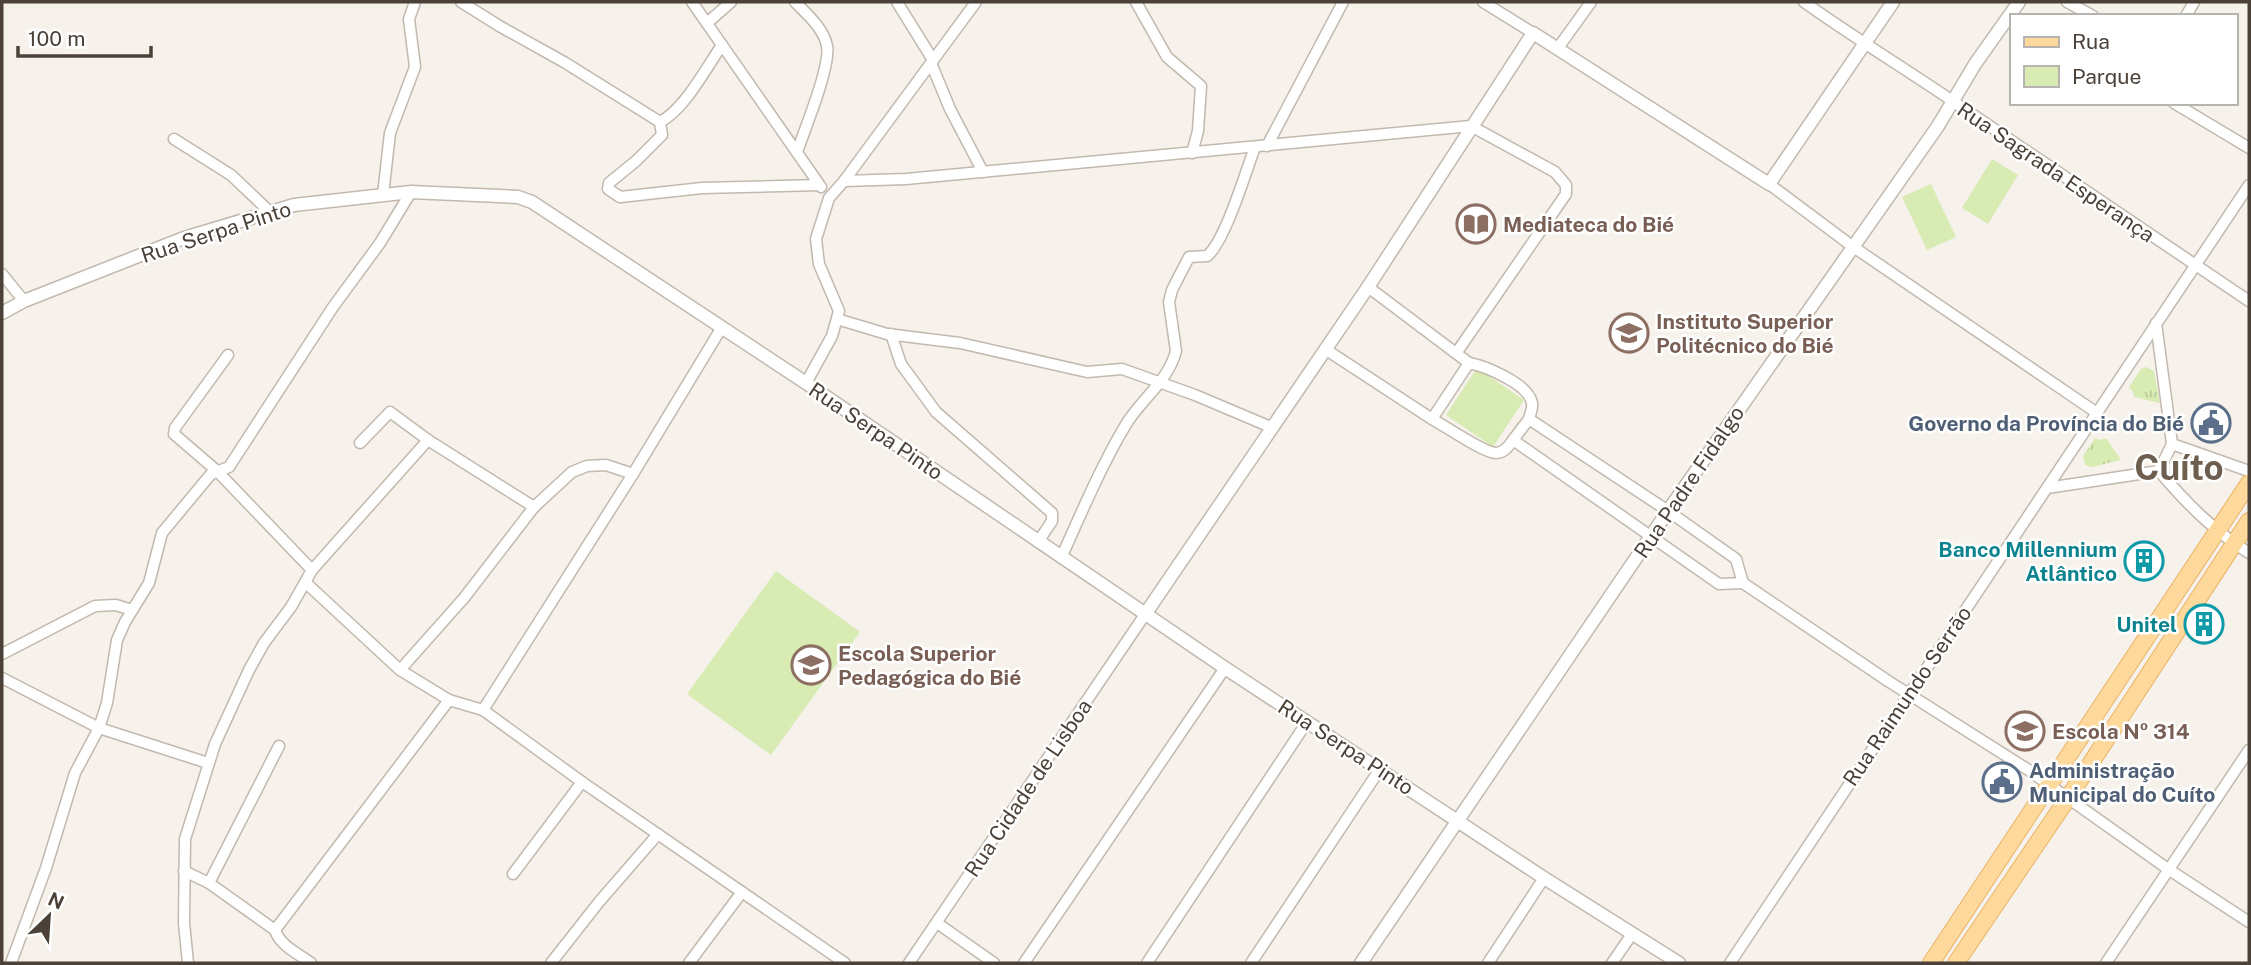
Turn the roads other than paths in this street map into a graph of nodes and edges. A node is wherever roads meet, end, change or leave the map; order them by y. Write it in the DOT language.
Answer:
graph roads {
  1 [pos="415,2"];
  2 [pos="461,2"];
  3 [pos="692,2"];
  4 [pos="731,2"];
  5 [pos="795,2"];
  6 [pos="976,2"];
  7 [pos="1136,2"];
  8 [pos="1343,2"];
  9 [pos="1483,2"];
  10 [pos="1591,2"];
  11 [pos="1804,2"];
  12 [pos="1893,2"];
  13 [pos="2067,2"];
  14 [pos="900,3"];
  15 [pos="2089,14"];
  16 [pos="2010,15"];
  17 [pos="706,23"];
  18 [pos="1534,33"];
  19 [pos="1863,44"];
  20 [pos="722,45"];
  21 [pos="1558,48"];
  22 [pos="932,62"];
  23 [pos="1952,101"];
  24 [pos="2177,105"];
  25 [pos="660,122"];
  26 [pos="1471,126"];
  27 [pos="174,139"];
  28 [pos="1261,146"];
  29 [pos="2249,148"];
  30 [pos="797,152"];
  31 [pos="1192,153"];
  32 [pos="983,172"];
  33 [pos="844,181"];
  34 [pos="1769,184"];
  35 [pos="819,185"];
  36 [pos="2249,185"];
  37 [pos="411,192"];
  38 [pos="383,195"];
  39 [pos="829,198"];
  40 [pos="270,212"];
  41 [pos="1852,246"];
  42 [pos="2195,265"];
  43 [pos="2,274"];
  44 [pos="1368,287"];
  45 [pos="24,301"];
  46 [pos="2249,301"];
  47 [pos="2,313"];
  48 [pos="837,319"];
  49 [pos="2156,323"];
  50 [pos="722,327"];
  51 [pos="891,334"];
  52 [pos="1325,349"];
  53 [pos="1457,352"];
  54 [pos="228,355"];
  55 [pos="1469,363"];
  56 [pos="1161,382"];
  57 [pos="806,383"];
  58 [pos="2097,413"];
  59 [pos="1432,419"];
  60 [pos="1529,419"];
  61 [pos="1273,428"];
  62 [pos="428,440"];
  63 [pos="1513,440"];
  64 [pos="360,443"];
  65 [pos="2172,444"];
  66 [pos="217,471"];
  67 [pos="2160,471"];
  68 [pos="2249,471"];
  69 [pos="633,474"];
  70 [pos="2249,483"];
  71 [pos="2047,488"];
  72 [pos="534,507"];
  73 [pos="1668,511"];
  74 [pos="2249,521"];
  75 [pos="2217,531"];
  76 [pos="1651,537"];
  77 [pos="1038,542"];
  78 [pos="2234,544"];
  79 [pos="2249,554"];
  80 [pos="1061,558"];
  81 [pos="312,569"];
  82 [pos="306,583"];
  83 [pos="1743,583"];
  84 [pos="132,610"];
  85 [pos="1146,613"];
  86 [pos="2,654"];
  87 [pos="2136,656"];
  88 [pos="1225,668"];
  89 [pos="2153,668"];
  90 [pos="400,670"];
  91 [pos="2,678"];
  92 [pos="1909,693"];
  93 [pos="449,700"];
  94 [pos="484,710"];
  95 [pos="1307,722"];
  96 [pos="99,728"];
  97 [pos="279,746"];
  98 [pos="2249,750"];
  99 [pos="208,762"];
  100 [pos="1380,769"];
  101 [pos="582,782"];
  102 [pos="2049,784"];
  103 [pos="2068,798"];
  104 [pos="1458,820"];
  105 [pos="658,834"];
  106 [pos="2168,869"];
  107 [pos="184,871"];
  108 [pos="513,874"];
  109 [pos="1544,878"];
  110 [pos="1986,882"];
  111 [pos="209,883"];
  112 [pos="742,892"];
  113 [pos="2003,894"];
  114 [pos="2249,922"];
  115 [pos="937,923"];
  116 [pos="275,930"];
  117 [pos="1632,934"];
  118 [pos="11,963"];
  119 [pos="188,963"];
  120 [pos="311,963"];
  121 [pos="551,963"];
  122 [pos="689,963"];
  123 [pos="845,963"];
  124 [pos="909,963"];
  125 [pos="994,963"];
  126 [pos="1024,963"];
  127 [pos="1147,963"];
  128 [pos="1251,963"];
  129 [pos="1361,963"];
  130 [pos="1489,963"];
  131 [pos="1612,963"];
  132 [pos="1679,963"];
  133 [pos="1730,963"];
  134 [pos="1931,963"];
  135 [pos="1956,963"];
  136 [pos="2106,963"];
  1 -- 38 [label="street"];
  2 -- 25 [label="street"];
  3 -- 17 [label="street"];
  4 -- 17 [label="street"];
  5 -- 30 [label="street"];
  6 -- 22 [label="street"];
  7 -- 31 [label="street"];
  8 -- 28 [label="street"];
  9 -- 18 [label="street"];
  10 -- 21 [label="street"];
  11 -- 19 [label="street, Rua Sagrada Esperança"];
  12 -- 19 [label="street"];
  13 -- 15 [label="street"];
  14 -- 22 [label="street"];
  16 -- 23 [label="street, Rua Padre Fidalgo"];
  17 -- 20 [label="street"];
  18 -- 21 [label="street"];
  18 -- 26 [label="street"];
  19 -- 23 [label="street, Rua Sagrada Esperança"];
  19 -- 34 [label="street"];
  20 -- 25 [label="street"];
  20 -- 30 [label="street"];
  21 -- 34 [label="street"];
  22 -- 32 [label="street"];
  22 -- 33 [label="street"];
  23 -- 41 [label="street, Rua Padre Fidalgo"];
  23 -- 42 [label="street, Rua Sagrada Esperança"];
  24 -- 29 [label="street"];
  25 -- 35 [label="street"];
  26 -- 28 [label="street"];
  26 -- 44 [label="street"];
  26 -- 53 [label="street"];
  27 -- 40 [label="street"];
  28 -- 31 [label="street"];
  28 -- 56 [label="street"];
  30 -- 35 [label="street"];
  31 -- 32 [label="street"];
  32 -- 33 [label="street"];
  33 -- 39 [label="street"];
  34 -- 41 [label="street"];
  35 -- 39 [label="street"];
  36 -- 42 [label="street, Rua Raimundo Serrão"];
  37 -- 38 [label="street, Rua Serpa Pinto"];
  37 -- 50 [label="street, Rua Serpa Pinto"];
  37 -- 66 [label="street"];
  38 -- 40 [label="street, Rua Serpa Pinto"];
  39 -- 48 [label="street"];
  40 -- 45 [label="street, Rua Serpa Pinto"];
  41 -- 58 [label="street"];
  41 -- 73 [label="street, Rua Padre Fidalgo"];
  42 -- 46 [label="street, Rua Sagrada Esperança"];
  42 -- 49 [label="street, Rua Raimundo Serrão"];
  43 -- 45 [label="street"];
  44 -- 52 [label="street"];
  44 -- 53 [label="street"];
  45 -- 47 [label="street, Rua Serpa Pinto"];
  48 -- 51 [label="street"];
  48 -- 57 [label="street"];
  49 -- 58 [label="street, Rua Raimundo Serrão"];
  49 -- 65 [label="street"];
  50 -- 57 [label="street, Rua Serpa Pinto"];
  50 -- 69 [label="street"];
  51 -- 56 [label="street"];
  51 -- 77 [label="street"];
  52 -- 59 [label="street"];
  52 -- 61 [label="street"];
  53 -- 55 [label="street"];
  54 -- 66 [label="street"];
  55 -- 59 [label="street"];
  55 -- 60 [label="street"];
  56 -- 61 [label="street"];
  56 -- 80 [label="street"];
  57 -- 77 [label="street, Rua Serpa Pinto"];
  58 -- 71 [label="street, Rua Raimundo Serrão"];
  59 -- 63 [label="street"];
  60 -- 63 [label="street"];
  60 -- 73 [label="street"];
  61 -- 85 [label="street"];
  62 -- 64 [label="street"];
  62 -- 72 [label="street"];
  62 -- 81 [label="street"];
  63 -- 76 [label="street"];
  65 -- 67 [label="street"];
  65 -- 68 [label="street"];
  66 -- 81 [label="street"];
  66 -- 84 [label="street"];
  67 -- 71 [label="street"];
  67 -- 75 [label="street"];
  69 -- 72 [label="street"];
  69 -- 94 [label="street"];
  70 -- 75 [label="main road"];
  71 -- 92 [label="street, Rua Raimundo Serrão"];
  72 -- 90 [label="street"];
  73 -- 76 [label="street, Rua Padre Fidalgo"];
  73 -- 83 [label="street"];
  74 -- 78 [label="main road"];
  75 -- 78 [label="street"];
  75 -- 87 [label="main road"];
  76 -- 83 [label="street"];
  76 -- 104 [label="street, Rua Padre Fidalgo"];
  77 -- 80 [label="street, Rua Serpa Pinto"];
  78 -- 79 [label="street"];
  78 -- 89 [label="main road"];
  80 -- 85 [label="street, Rua Serpa Pinto"];
  81 -- 82 [label="street"];
  82 -- 90 [label="street"];
  82 -- 99 [label="street"];
  83 -- 92 [label="street"];
  84 -- 86 [label="street"];
  84 -- 96 [label="street"];
  85 -- 88 [label="street, Rua Serpa Pinto"];
  85 -- 115 [label="street, Rua Cidade de Lisboa"];
  87 -- 89 [label="main road"];
  87 -- 102 [label="main road"];
  88 -- 95 [label="street, Rua Serpa Pinto"];
  88 -- 126 [label="street"];
  89 -- 103 [label="main road"];
  90 -- 93 [label="street"];
  91 -- 96 [label="street"];
  92 -- 102 [label="street"];
  92 -- 133 [label="street, Rua Raimundo Serrão"];
  93 -- 94 [label="street"];
  93 -- 116 [label="street"];
  94 -- 101 [label="street"];
  95 -- 100 [label="street, Rua Serpa Pinto"];
  95 -- 127 [label="street"];
  96 -- 99 [label="street"];
  96 -- 118 [label="street"];
  97 -- 111 [label="street"];
  98 -- 106 [label="street"];
  99 -- 107 [label="street"];
  100 -- 104 [label="street, Rua Serpa Pinto"];
  100 -- 128 [label="street"];
  101 -- 105 [label="street"];
  101 -- 108 [label="street"];
  102 -- 103 [label="street"];
  102 -- 110 [label="main road"];
  103 -- 106 [label="street"];
  103 -- 113 [label="main road"];
  104 -- 109 [label="street, Rua Serpa Pinto"];
  104 -- 129 [label="street, Rua Padre Fidalgo"];
  105 -- 112 [label="street"];
  105 -- 121 [label="street"];
  106 -- 114 [label="street"];
  106 -- 136 [label="street"];
  107 -- 111 [label="street"];
  107 -- 119 [label="street"];
  109 -- 117 [label="street, Rua Serpa Pinto"];
  109 -- 130 [label="street"];
  110 -- 113 [label="main road"];
  110 -- 134 [label="main road"];
  111 -- 116 [label="street"];
  112 -- 122 [label="street"];
  112 -- 123 [label="street"];
  113 -- 135 [label="main road"];
  115 -- 124 [label="street, Rua Cidade de Lisboa"];
  115 -- 125 [label="street"];
  116 -- 120 [label="street"];
  117 -- 131 [label="street"];
  117 -- 132 [label="street, Rua Serpa Pinto"];
}
